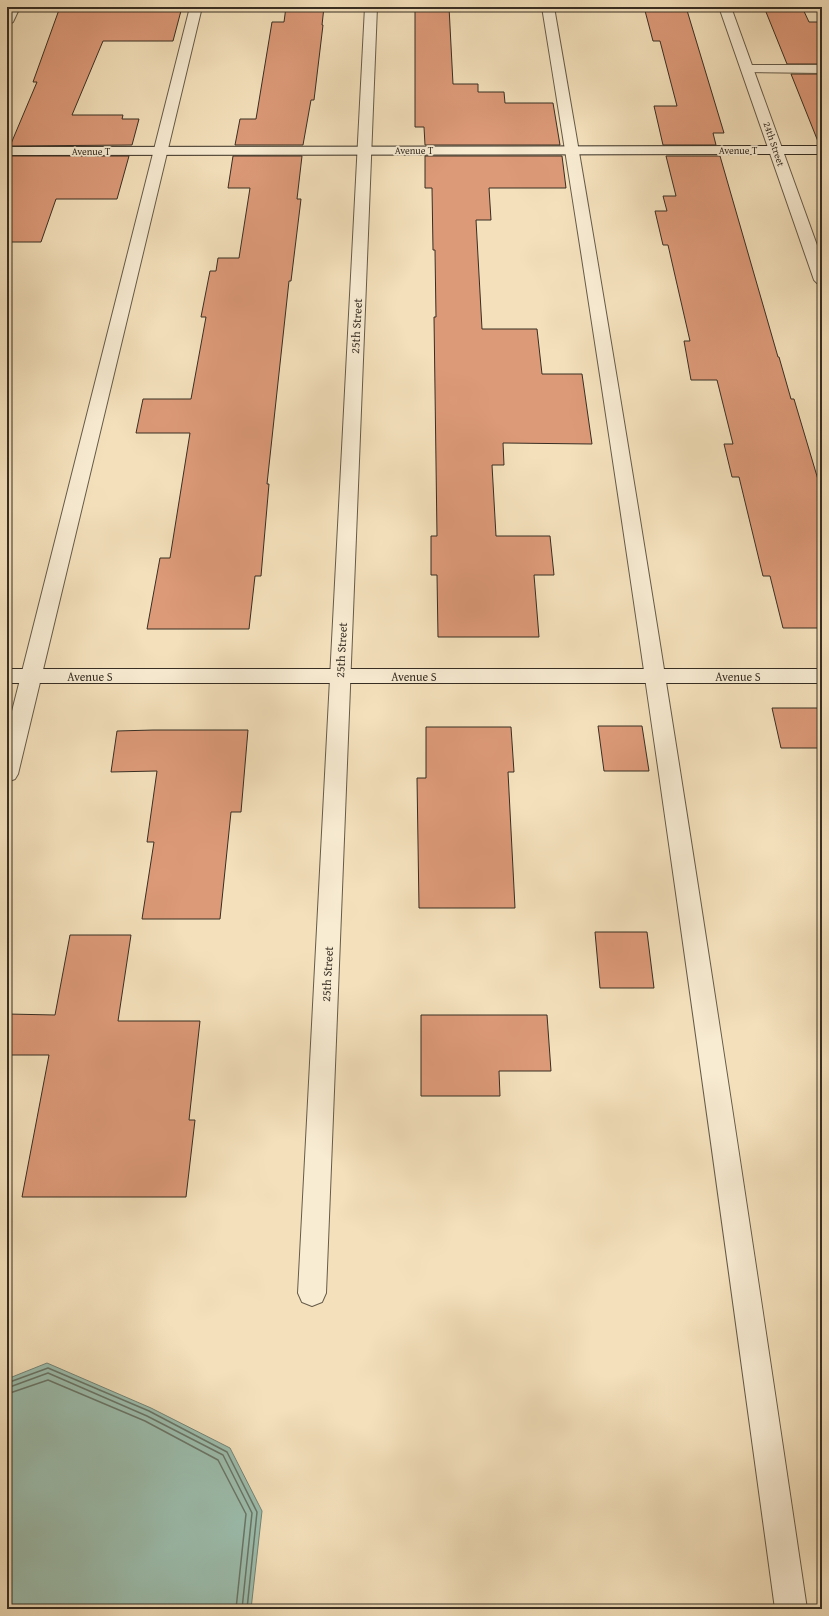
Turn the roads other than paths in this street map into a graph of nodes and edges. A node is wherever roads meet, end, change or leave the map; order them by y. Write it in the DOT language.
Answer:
graph roads {
  1 [pos="14,7"];
  2 [pos="196,7"];
  3 [pos="371,7"];
  4 [pos="548,7"];
  5 [pos="725,7"];
  6 [pos="7,22"];
  7 [pos="747,69"];
  8 [pos="822,69"];
  9 [pos="364,150"];
  10 [pos="573,150"];
  11 [pos="776,150"];
  12 [pos="822,150"];
  13 [pos="7,151"];
  14 [pos="160,151"];
  15 [pos="822,280"];
  16 [pos="7,676"];
  17 [pos="31,676"];
  18 [pos="340,676"];
  19 [pos="657,676"];
  20 [pos="822,676"];
  21 [pos="7,774"];
  22 [pos="312,1293"];
  23 [pos="792,1609"];
  1 -- 6 [label="street"];
  2 -- 14 [label="street"];
  3 -- 9 [label="street, 25th Street"];
  4 -- 10 [label="street"];
  5 -- 7 [label="street, 24th Street"];
  7 -- 8 [label="street"];
  7 -- 11 [label="street, 24th Street"];
  9 -- 10 [label="street, Avenue T"];
  9 -- 14 [label="street, Avenue T"];
  9 -- 18 [label="street, 25th Street"];
  10 -- 11 [label="street, Avenue T"];
  10 -- 19 [label="street"];
  11 -- 12 [label="street, Avenue T"];
  11 -- 15 [label="street, 24th Street"];
  13 -- 14 [label="street, Avenue T"];
  14 -- 17 [label="street"];
  16 -- 17 [label="street, Avenue S"];
  17 -- 18 [label="street, Avenue S"];
  17 -- 21 [label="street"];
  18 -- 19 [label="street, Avenue S"];
  18 -- 22 [label="street, 25th Street"];
  19 -- 20 [label="street, Avenue S"];
  19 -- 23 [label="street"];
}
